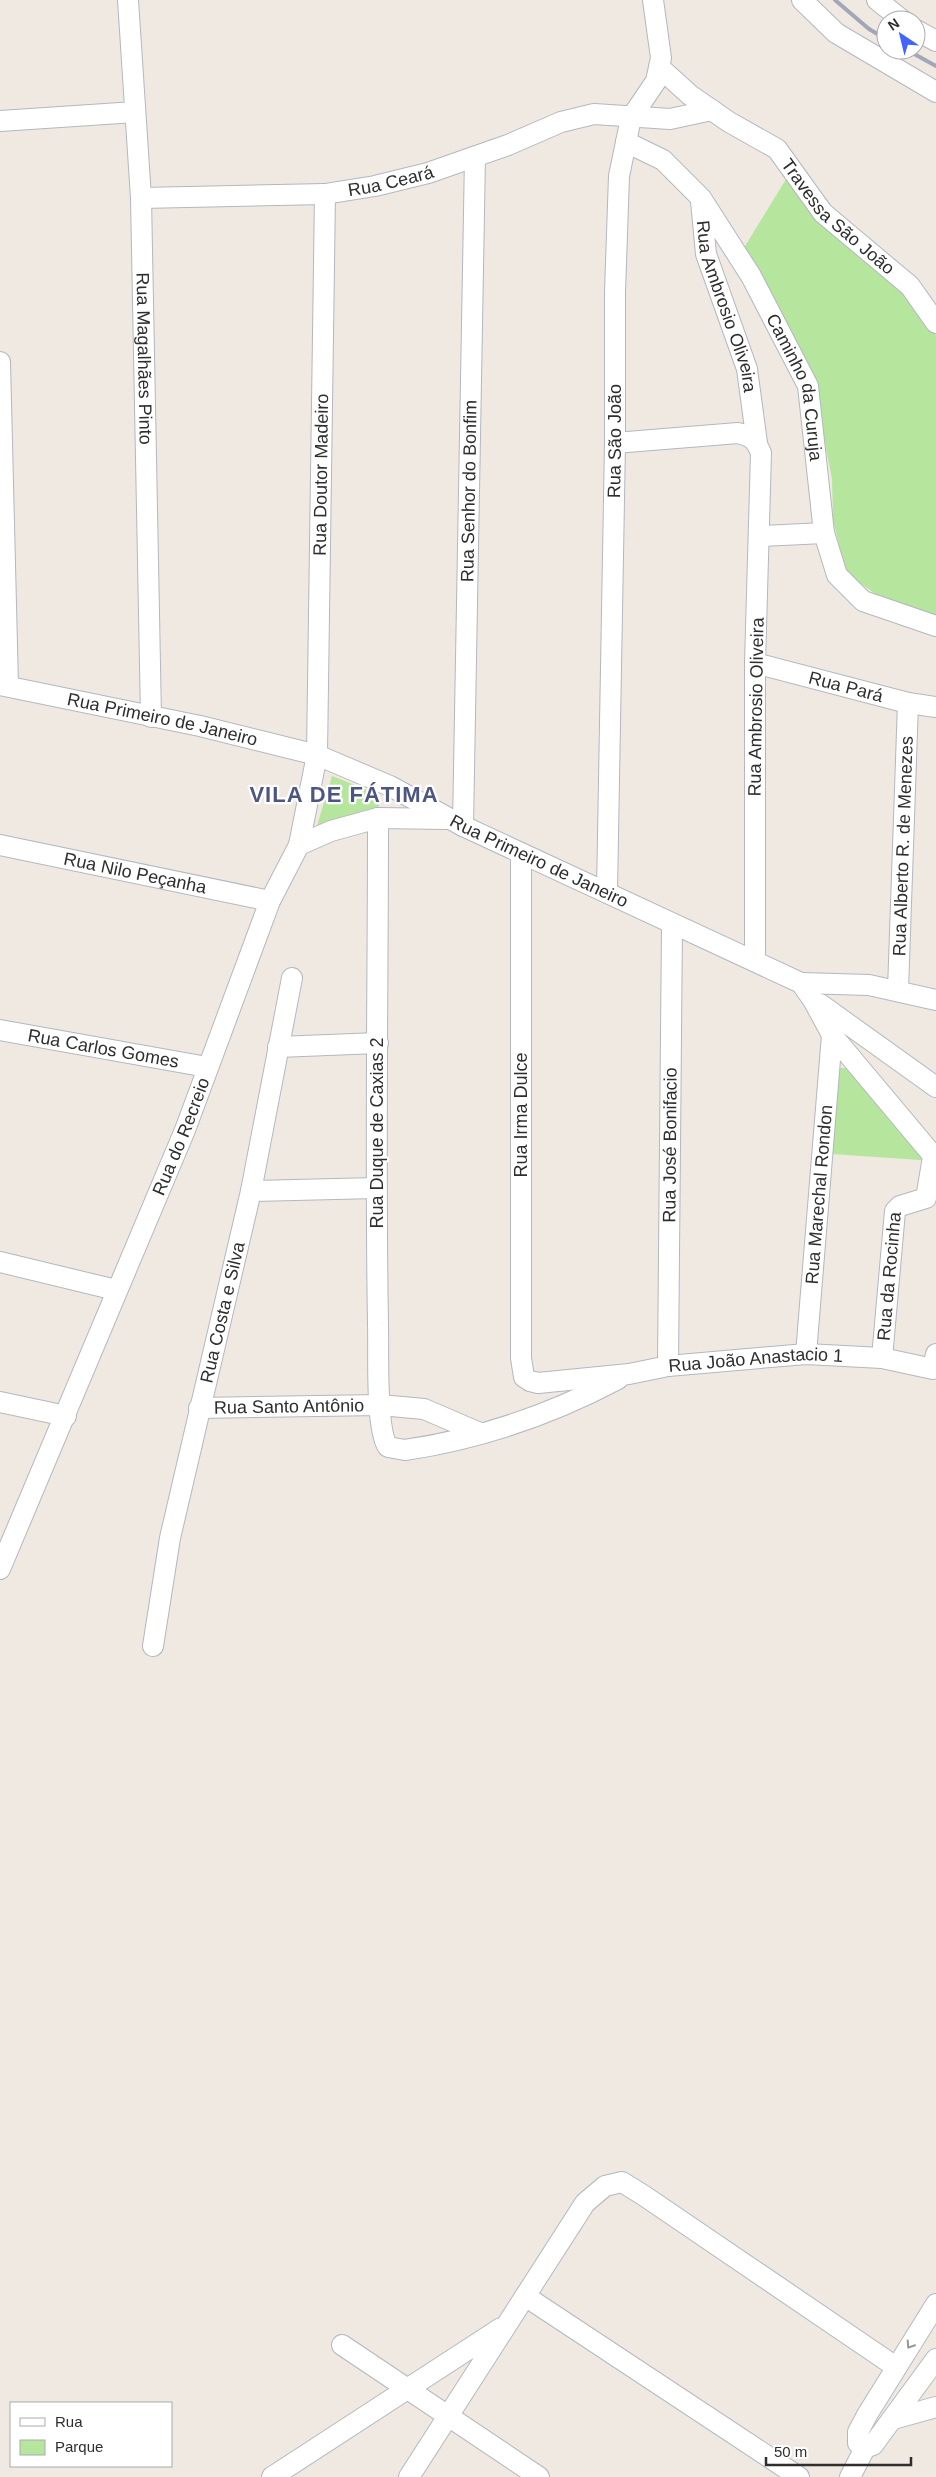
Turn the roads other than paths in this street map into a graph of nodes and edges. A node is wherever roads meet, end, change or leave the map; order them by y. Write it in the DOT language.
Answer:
graph roads {
  1 [pos="128,0"];
  2 [pos="653,0"];
  3 [pos="802,0"];
  4 [pos="877,0"];
  5 [pos="890,10"];
  6 [pos="659,67"];
  7 [pos="936,92"];
  8 [pos="712,110"];
  9 [pos="135,112"];
  10 [pos="632,118"];
  11 [pos="0,121"];
  12 [pos="626,142"];
  13 [pos="475,157"];
  14 [pos="325,194"];
  15 [pos="141,198"];
  16 [pos="701,198"];
  17 [pos="936,324"];
  18 [pos="0,362"];
  19 [pos="616,443"];
  20 [pos="759,448"];
  21 [pos="824,533"];
  22 [pos="760,536"];
  23 [pos="936,626"];
  24 [pos="755,663"];
  25 [pos="4,686"];
  26 [pos="908,703"];
  27 [pos="936,707"];
  28 [pos="151,717"];
  29 [pos="317,755"];
  30 [pos="378,818"];
  31 [pos="456,822"];
  32 [pos="0,845"];
  33 [pos="299,845"];
  34 [pos="522,853"];
  35 [pos="607,892"];
  36 [pos="270,901"];
  37 [pos="672,924"];
  38 [pos="755,961"];
  39 [pos="292,978"];
  40 [pos="800,983"];
  41 [pos="898,990"];
  42 [pos="813,1000"];
  43 [pos="936,1000"];
  44 [pos="0,1030"];
  45 [pos="832,1035"];
  46 [pos="378,1043"];
  47 [pos="278,1047"];
  48 [pos="207,1067"];
  49 [pos="936,1088"];
  50 [pos="935,1158"];
  51 [pos="376,1188"];
  52 [pos="251,1191"];
  53 [pos="0,1262"];
  54 [pos="116,1290"];
  55 [pos="806,1354"];
  56 [pos="936,1354"];
  57 [pos="882,1358"];
  58 [pos="668,1366"];
  59 [pos="629,1374"];
  60 [pos="524,1377"];
  61 [pos="0,1402"];
  62 [pos="380,1405"];
  63 [pos="199,1408"];
  64 [pos="66,1416"];
  65 [pos="480,1433"];
  66 [pos="388,1447"];
  67 [pos="0,1569"];
  68 [pos="153,1646"];
  69 [pos="525,2296"];
  70 [pos="936,2304"];
  71 [pos="506,2324"];
  72 [pos="342,2345"];
  73 [pos="936,2359"];
  74 [pos="896,2366"];
  75 [pos="406,2389"];
  76 [pos="936,2407"];
  77 [pos="447,2417"];
  78 [pos="893,2419"];
  79 [pos="865,2448"];
  80 [pos="272,2477"];
  81 [pos="409,2477"];
  82 [pos="538,2477"];
  83 [pos="798,2477"];
  84 [pos="850,2477"];
  1 -- 9 [label="street, Rua Magalhães Pinto"];
  2 -- 6 [label="street, Rua São João"];
  3 -- 7 [label="street"];
  4 -- 5 [label="street"];
  6 -- 8 [label="street, Travessa São João"];
  6 -- 10 [label="street, Rua São João"];
  8 -- 10 [label="street, Rua Ceará"];
  8 -- 17 [label="street, Travessa São João"];
  9 -- 11 [label="street"];
  9 -- 15 [label="street, Rua Magalhães Pinto"];
  10 -- 12 [label="street, Rua São João"];
  10 -- 13 [label="street, Rua Ceará"];
  12 -- 16 [label="street, Caminho da Curuja"];
  12 -- 19 [label="street, Rua São João"];
  13 -- 14 [label="street, Rua Ceará"];
  13 -- 31 [label="street, Rua Senhor do Bonfim"];
  14 -- 15 [label="street, Rua Ceará"];
  14 -- 29 [label="street, Rua Doutor Madeiro"];
  15 -- 28 [label="street, Rua Magalhães Pinto"];
  16 -- 20 [label="street, Rua Ambrosio Oliveira"];
  16 -- 21 [label="street, Caminho da Curuja"];
  18 -- 25 [label="street"];
  19 -- 20 [label="street"];
  19 -- 35 [label="street, Rua São João"];
  20 -- 22 [label="street, Rua Ambrosio Oliveira"];
  21 -- 22 [label="street"];
  21 -- 23 [label="street, Caminho da Curuja"];
  22 -- 24 [label="street, Rua Ambrosio Oliveira"];
  24 -- 26 [label="street, Rua Pará"];
  24 -- 38 [label="street, Rua Ambrosio Oliveira"];
  25 -- 28 [label="street, Rua Primeiro de Janeiro"];
  26 -- 27 [label="street, Rua Pará"];
  26 -- 41 [label="street, Rua Alberto R. de Menezes"];
  28 -- 29 [label="street, Rua Primeiro de Janeiro"];
  29 -- 31 [label="street, Rua Primeiro de Janeiro"];
  29 -- 33 [label="street, Rua Doutor Madeiro"];
  30 -- 31 [label="street"];
  30 -- 33 [label="street"];
  30 -- 46 [label="street, Rua Duque de Caxias 2"];
  31 -- 34 [label="street, Rua Primeiro de Janeiro"];
  32 -- 36 [label="street, Rua Nilo Peçanha"];
  33 -- 36 [label="street, Rua do Recreio"];
  34 -- 35 [label="street, Rua Primeiro de Janeiro"];
  34 -- 60 [label="street, Rua Irma Dulce"];
  35 -- 37 [label="street, Rua Primeiro de Janeiro"];
  36 -- 48 [label="street, Rua do Recreio"];
  37 -- 38 [label="street, Rua Primeiro de Janeiro"];
  37 -- 58 [label="street, Rua José Bonifacio"];
  38 -- 40 [label="street, Rua Primeiro de Janeiro"];
  39 -- 47 [label="street, Rua Costa e Silva"];
  40 -- 41 [label="street"];
  40 -- 42 [label="street, Rua Primeiro de Janeiro"];
  41 -- 43 [label="street"];
  42 -- 45 [label="street, Rua Primeiro de Janeiro"];
  42 -- 49 [label="street"];
  44 -- 48 [label="street, Rua Carlos Gomes"];
  45 -- 50 [label="street, Rua Primeiro de Janeiro"];
  45 -- 55 [label="street, Rua Marechal Rondon"];
  46 -- 47 [label="street"];
  46 -- 51 [label="street, Rua Duque de Caxias 2"];
  47 -- 52 [label="street, Rua Costa e Silva"];
  48 -- 54 [label="street, Rua do Recreio"];
  50 -- 57 [label="street, Rua da Rocinha"];
  51 -- 52 [label="street"];
  51 -- 62 [label="street, Rua Duque de Caxias 2"];
  52 -- 63 [label="street, Rua Costa e Silva"];
  53 -- 54 [label="street"];
  54 -- 64 [label="street, Rua do Recreio"];
  55 -- 57 [label="street, Rua João Anastacio 1"];
  55 -- 58 [label="street, Rua João Anastacio 1"];
  56 -- 57 [label="street, Rua João Anastacio 1"];
  58 -- 59 [label="street, Rua João Anastacio 1"];
  59 -- 60 [label="street, Rua João Anastacio 1"];
  59 -- 65 [label="street, Rua João Anastacio 1"];
  61 -- 64 [label="street"];
  62 -- 63 [label="street, Rua Santo Antônio"];
  62 -- 65 [label="street"];
  62 -- 66 [label="street, Rua Duque de Caxias 2"];
  63 -- 68 [label="street, Rua Costa e Silva"];
  64 -- 67 [label="street, Rua do Recreio"];
  65 -- 66 [label="street, Rua João Anastacio 1"];
  69 -- 71 [label="street"];
  69 -- 74 [label="street"];
  69 -- 83 [label="street"];
  70 -- 74 [label="street, one-way"];
  71 -- 75 [label="street"];
  71 -- 77 [label="street"];
  72 -- 75 [label="street"];
  73 -- 78 [label="street"];
  74 -- 79 [label="street"];
  75 -- 77 [label="street"];
  75 -- 80 [label="street"];
  76 -- 78 [label="street"];
  77 -- 81 [label="street"];
  77 -- 82 [label="street"];
  78 -- 79 [label="street"];
  79 -- 84 [label="street"];
}
